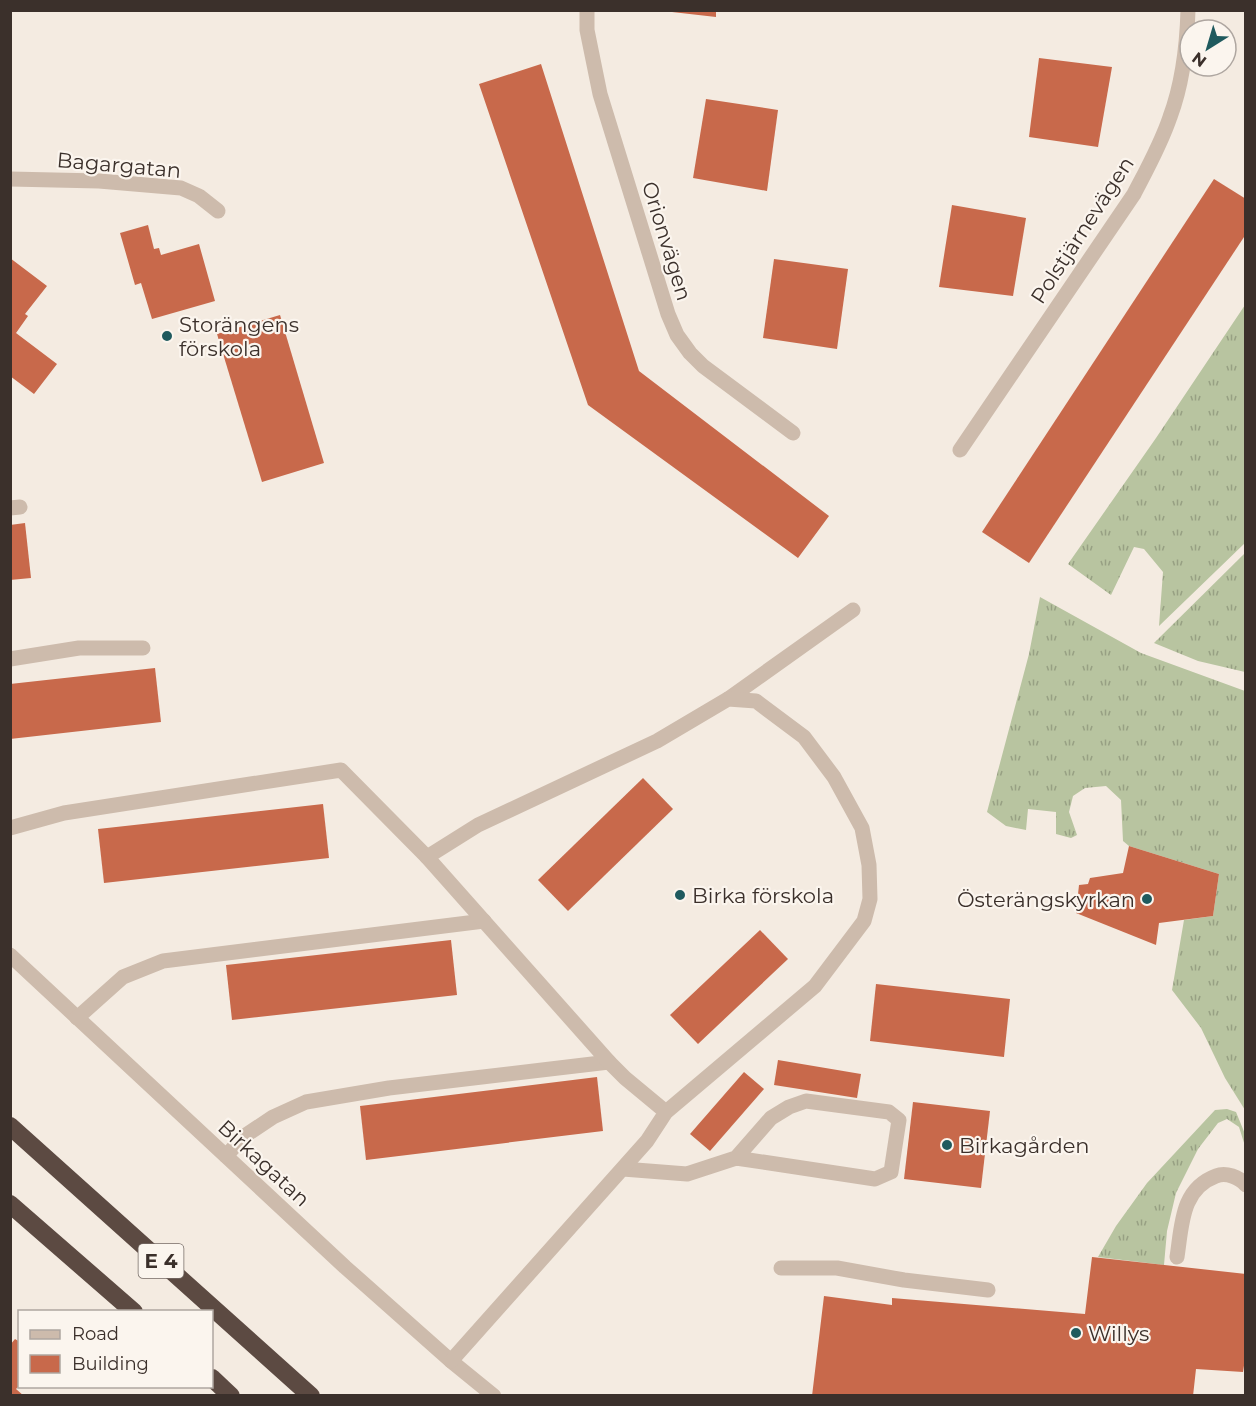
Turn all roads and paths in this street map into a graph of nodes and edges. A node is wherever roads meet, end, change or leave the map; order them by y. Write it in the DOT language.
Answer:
graph roads {
  1 [pos="587,10"];
  2 [pos="1188,10"];
  3 [pos="10,179"];
  4 [pos="218,211"];
  5 [pos="793,433"];
  6 [pos="960,450"];
  7 [pos="852,610"];
  8 [pos="143,648"];
  9 [pos="10,659"];
  10 [pos="728,699"];
  11 [pos="10,828"];
  12 [pos="427,857"];
  13 [pos="484,921"];
  14 [pos="10,955"];
  15 [pos="77,1018"];
  16 [pos="609,1062"];
  17 [pos="666,1112"];
  18 [pos="10,1126"];
  19 [pos="226,1156"];
  20 [pos="736,1158"];
  21 [pos="623,1169"];
  22 [pos="1245,1185"];
  23 [pos="10,1204"];
  24 [pos="1177,1257"];
  25 [pos="781,1268"];
  26 [pos="988,1290"];
  27 [pos="133,1310"];
  28 [pos="451,1361"];
  29 [pos="213,1379"];
  30 [pos="231,1395"];
  31 [pos="311,1395"];
  32 [pos="494,1395"];
  1 -- 5 [label="street, Orionvägen"];
  2 -- 6 [label="street, Polstjärnevägen"];
  3 -- 4 [label="street, Bagargatan"];
  7 -- 10 [label="street"];
  8 -- 9 [label="street"];
  10 -- 12 [label="street"];
  10 -- 17 [label="street"];
  11 -- 12 [label="street"];
  12 -- 13 [label="street"];
  13 -- 15 [label="street"];
  13 -- 16 [label="street"];
  14 -- 15 [label="street, Birkagatan"];
  15 -- 19 [label="street, Birkagatan"];
  16 -- 17 [label="street"];
  16 -- 19 [label="street"];
  17 -- 21 [label="street"];
  18 -- 31 [label="highway, E 4"];
  19 -- 28 [label="street, Birkagatan"];
  20 -- 20 [label="street"];
  20 -- 21 [label="street"];
  21 -- 28 [label="street"];
  22 -- 24 [label="street"];
  23 -- 27 [label="highway, E 4"];
  25 -- 26 [label="street"];
  28 -- 32 [label="street, Birkagatan"];
  29 -- 30 [label="highway"];
}
